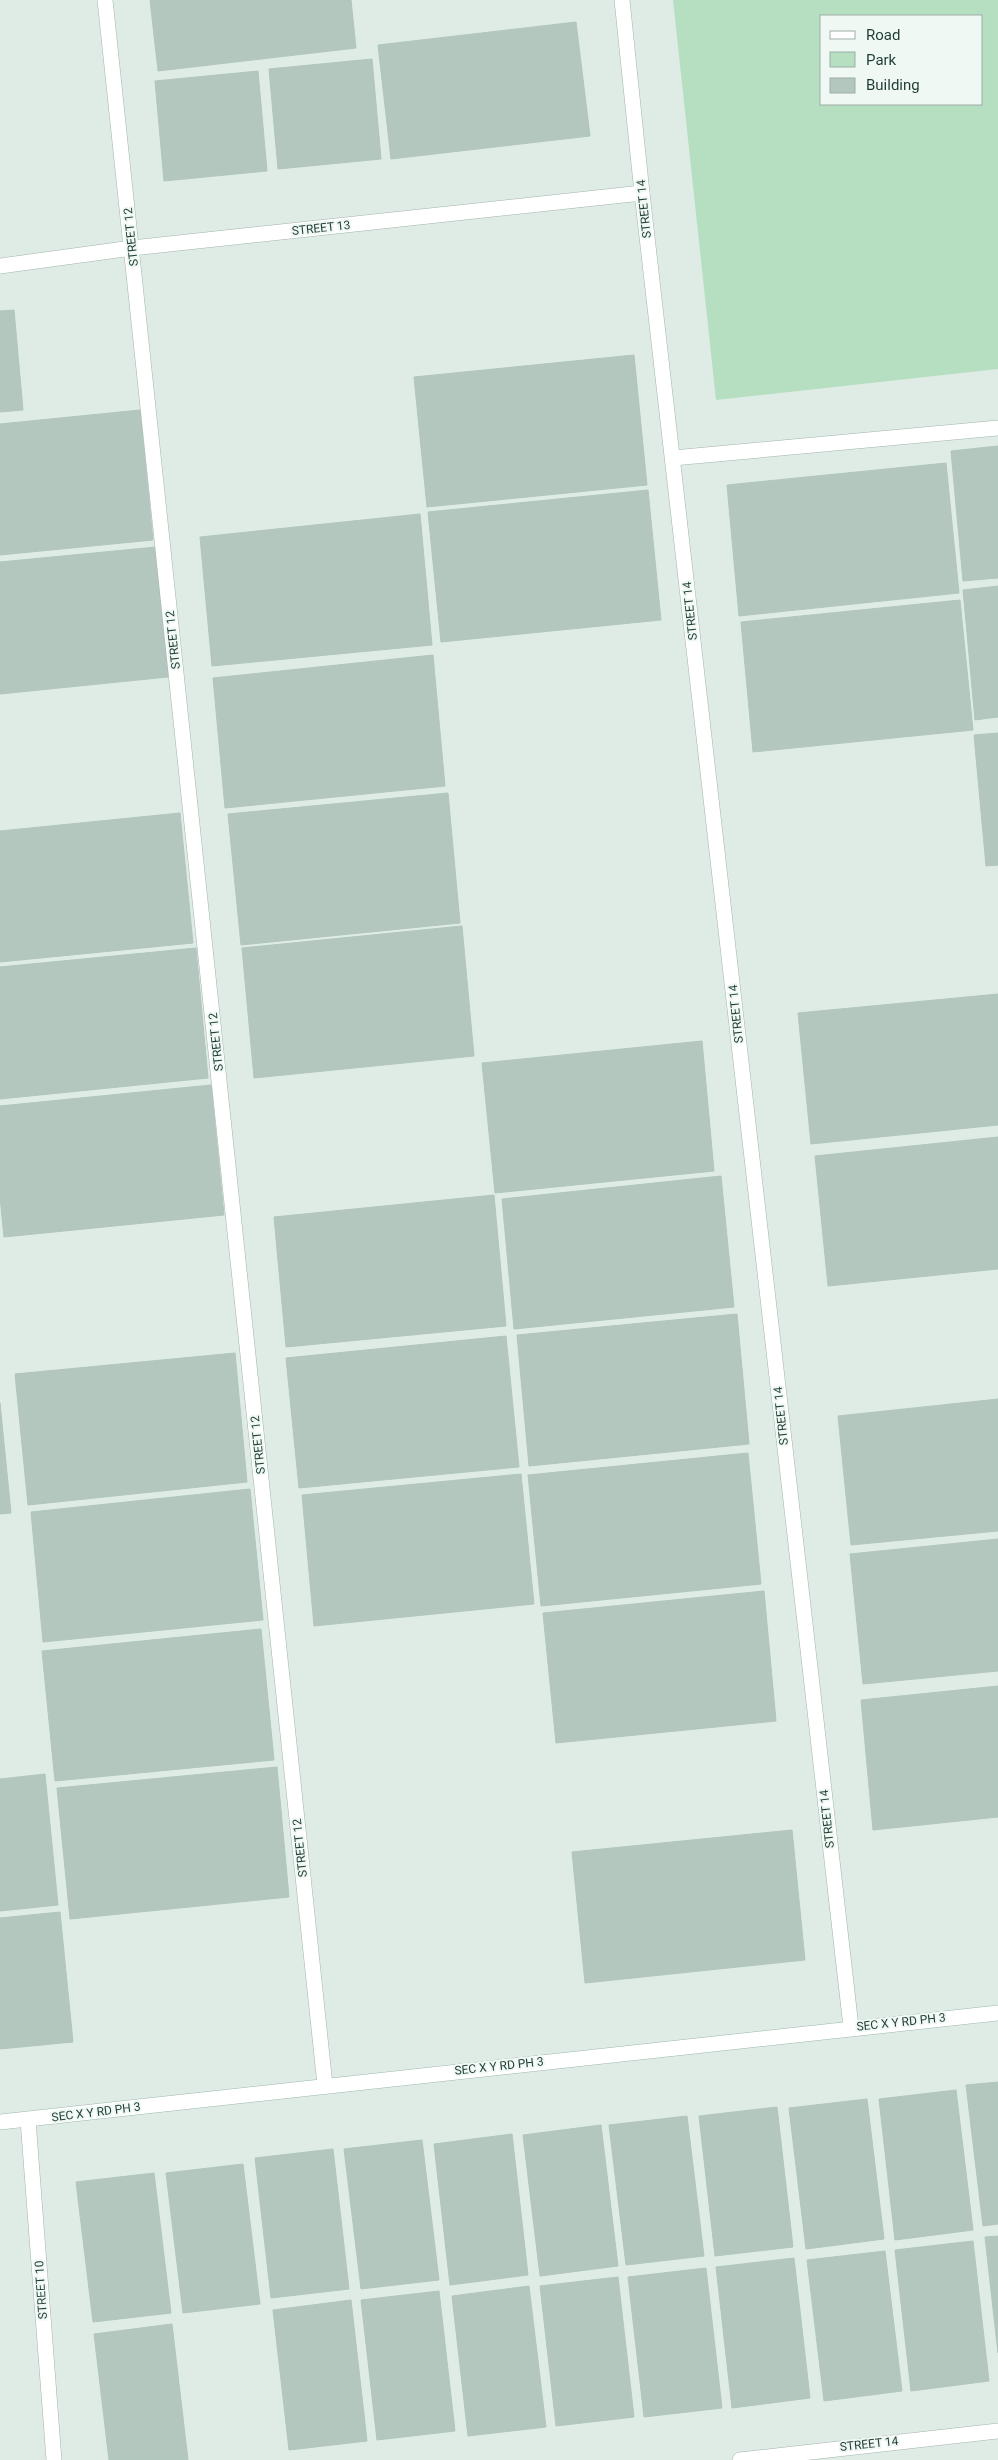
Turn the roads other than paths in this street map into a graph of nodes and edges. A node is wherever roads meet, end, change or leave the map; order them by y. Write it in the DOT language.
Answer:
graph roads {
  1 [pos="105,0"];
  2 [pos="622,0"];
  3 [pos="642,193"];
  4 [pos="132,248"];
  5 [pos="0,266"];
  6 [pos="998,428"];
  7 [pos="673,458"];
  8 [pos="998,2013"];
  9 [pos="851,2027"];
  10 [pos="325,2085"];
  11 [pos="28,2120"];
  12 [pos="0,2122"];
  13 [pos="998,2430"];
  14 [pos="845,2454"];
  15 [pos="54,2460"];
  16 [pos="740,2460"];
  1 -- 4 [label="street, STREET 12"];
  2 -- 3 [label="street, STREET 14"];
  3 -- 4 [label="street, STREET 13"];
  3 -- 7 [label="street, STREET 14"];
  4 -- 5 [label="street, STREET 13"];
  4 -- 10 [label="street, STREET 12"];
  6 -- 7 [label="street"];
  7 -- 9 [label="street, STREET 14"];
  8 -- 9 [label="street, SEC X Y RD PH 3"];
  9 -- 10 [label="street, SEC X Y RD PH 3"];
  10 -- 11 [label="street, SEC X Y RD PH 3"];
  11 -- 12 [label="street, SEC X Y RD PH 3"];
  11 -- 15 [label="street, STREET 10"];
  13 -- 14 [label="street, STREET 14"];
  14 -- 16 [label="street, STREET 14"];
}
